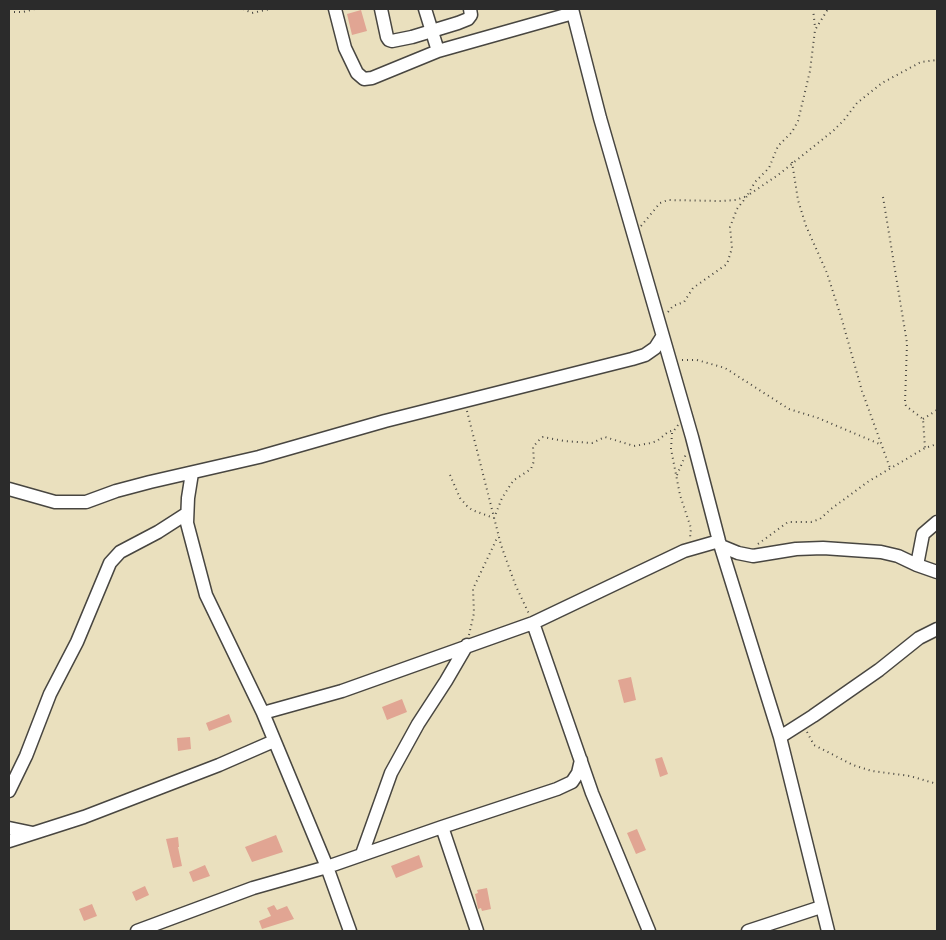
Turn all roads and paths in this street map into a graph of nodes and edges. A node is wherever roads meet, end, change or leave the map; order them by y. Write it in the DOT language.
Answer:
graph roads {
  1 [pos="35,9"];
  2 [pos="243,9"];
  3 [pos="270,9"];
  4 [pos="335,9"];
  5 [pos="381,9"];
  6 [pos="426,9"];
  7 [pos="470,9"];
  8 [pos="814,9"];
  9 [pos="828,9"];
  10 [pos="572,11"];
  11 [pos="9,12"];
  12 [pos="815,30"];
  13 [pos="432,31"];
  14 [pos="438,52"];
  15 [pos="937,60"];
  16 [pos="792,162"];
  17 [pos="747,196"];
  18 [pos="883,197"];
  19 [pos="633,236"];
  20 [pos="661,332"];
  21 [pos="645,355"];
  22 [pos="669,359"];
  23 [pos="465,401"];
  24 [pos="937,410"];
  25 [pos="686,418"];
  26 [pos="923,419"];
  27 [pos="674,430"];
  28 [pos="692,438"];
  29 [pos="937,444"];
  30 [pos="882,446"];
  31 [pos="925,448"];
  32 [pos="890,468"];
  33 [pos="192,473"];
  34 [pos="450,475"];
  35 [pos="676,477"];
  36 [pos="9,489"];
  37 [pos="186,514"];
  38 [pos="494,518"];
  39 [pos="937,522"];
  40 [pos="499,536"];
  41 [pos="720,543"];
  42 [pos="684,551"];
  43 [pos="744,555"];
  44 [pos="917,565"];
  45 [pos="937,572"];
  46 [pos="533,622"];
  47 [pos="937,629"];
  48 [pos="467,645"];
  49 [pos="263,714"];
  50 [pos="801,724"];
  51 [pos="780,737"];
  52 [pos="274,740"];
  53 [pos="581,760"];
  54 [pos="572,782"];
  55 [pos="937,784"];
  56 [pos="9,791"];
  57 [pos="592,793"];
  58 [pos="442,826"];
  59 [pos="9,828"];
  60 [pos="34,833"];
  61 [pos="9,841"];
  62 [pos="362,854"];
  63 [pos="327,867"];
  64 [pos="821,907"];
  65 [pos="651,930"];
  66 [pos="137,931"];
  67 [pos="350,931"];
  68 [pos="477,931"];
  69 [pos="748,931"];
  70 [pos="828,931"];
  1 -- 11 [label="path"];
  2 -- 3 [label="path"];
  4 -- 14 [label="street"];
  5 -- 13 [label="street"];
  6 -- 13 [label="street"];
  7 -- 13 [label="street"];
  8 -- 12 [label="path"];
  9 -- 12 [label="path"];
  10 -- 14 [label="street"];
  10 -- 19 [label="street"];
  12 -- 17 [label="path"];
  13 -- 14 [label="street"];
  15 -- 16 [label="path"];
  16 -- 17 [label="path"];
  16 -- 30 [label="path"];
  17 -- 19 [label="path"];
  17 -- 20 [label="path"];
  18 -- 26 [label="path"];
  19 -- 20 [label="street"];
  20 -- 21 [label="street"];
  20 -- 22 [label="street"];
  21 -- 22 [label="street"];
  21 -- 23 [label="street"];
  22 -- 25 [label="street"];
  22 -- 30 [label="path"];
  23 -- 33 [label="street"];
  23 -- 38 [label="path"];
  24 -- 26 [label="path"];
  25 -- 27 [label="path"];
  25 -- 28 [label="street"];
  26 -- 31 [label="path"];
  27 -- 35 [label="path"];
  27 -- 38 [label="path"];
  28 -- 35 [label="path"];
  28 -- 41 [label="street"];
  29 -- 31 [label="path"];
  30 -- 32 [label="path"];
  31 -- 32 [label="path"];
  32 -- 43 [label="path"];
  33 -- 36 [label="street"];
  33 -- 37 [label="street"];
  34 -- 38 [label="path"];
  35 -- 42 [label="path"];
  37 -- 49 [label="street"];
  37 -- 56 [label="street"];
  38 -- 40 [label="path"];
  39 -- 44 [label="street"];
  40 -- 46 [label="path"];
  40 -- 48 [label="path"];
  41 -- 42 [label="street"];
  41 -- 43 [label="street"];
  41 -- 51 [label="street"];
  42 -- 46 [label="street"];
  43 -- 44 [label="street"];
  44 -- 45 [label="street"];
  46 -- 48 [label="street"];
  46 -- 53 [label="street"];
  47 -- 50 [label="street"];
  48 -- 49 [label="street"];
  48 -- 62 [label="street"];
  49 -- 52 [label="street"];
  50 -- 51 [label="street"];
  50 -- 55 [label="path"];
  51 -- 64 [label="street"];
  52 -- 60 [label="street"];
  52 -- 63 [label="street"];
  53 -- 54 [label="street"];
  53 -- 57 [label="street"];
  54 -- 57 [label="street"];
  54 -- 58 [label="street"];
  57 -- 65 [label="street"];
  58 -- 62 [label="street"];
  58 -- 68 [label="street"];
  59 -- 60 [label="street"];
  60 -- 61 [label="street"];
  62 -- 63 [label="street"];
  63 -- 66 [label="street"];
  63 -- 67 [label="street"];
  64 -- 69 [label="street"];
  64 -- 70 [label="street"];
}
